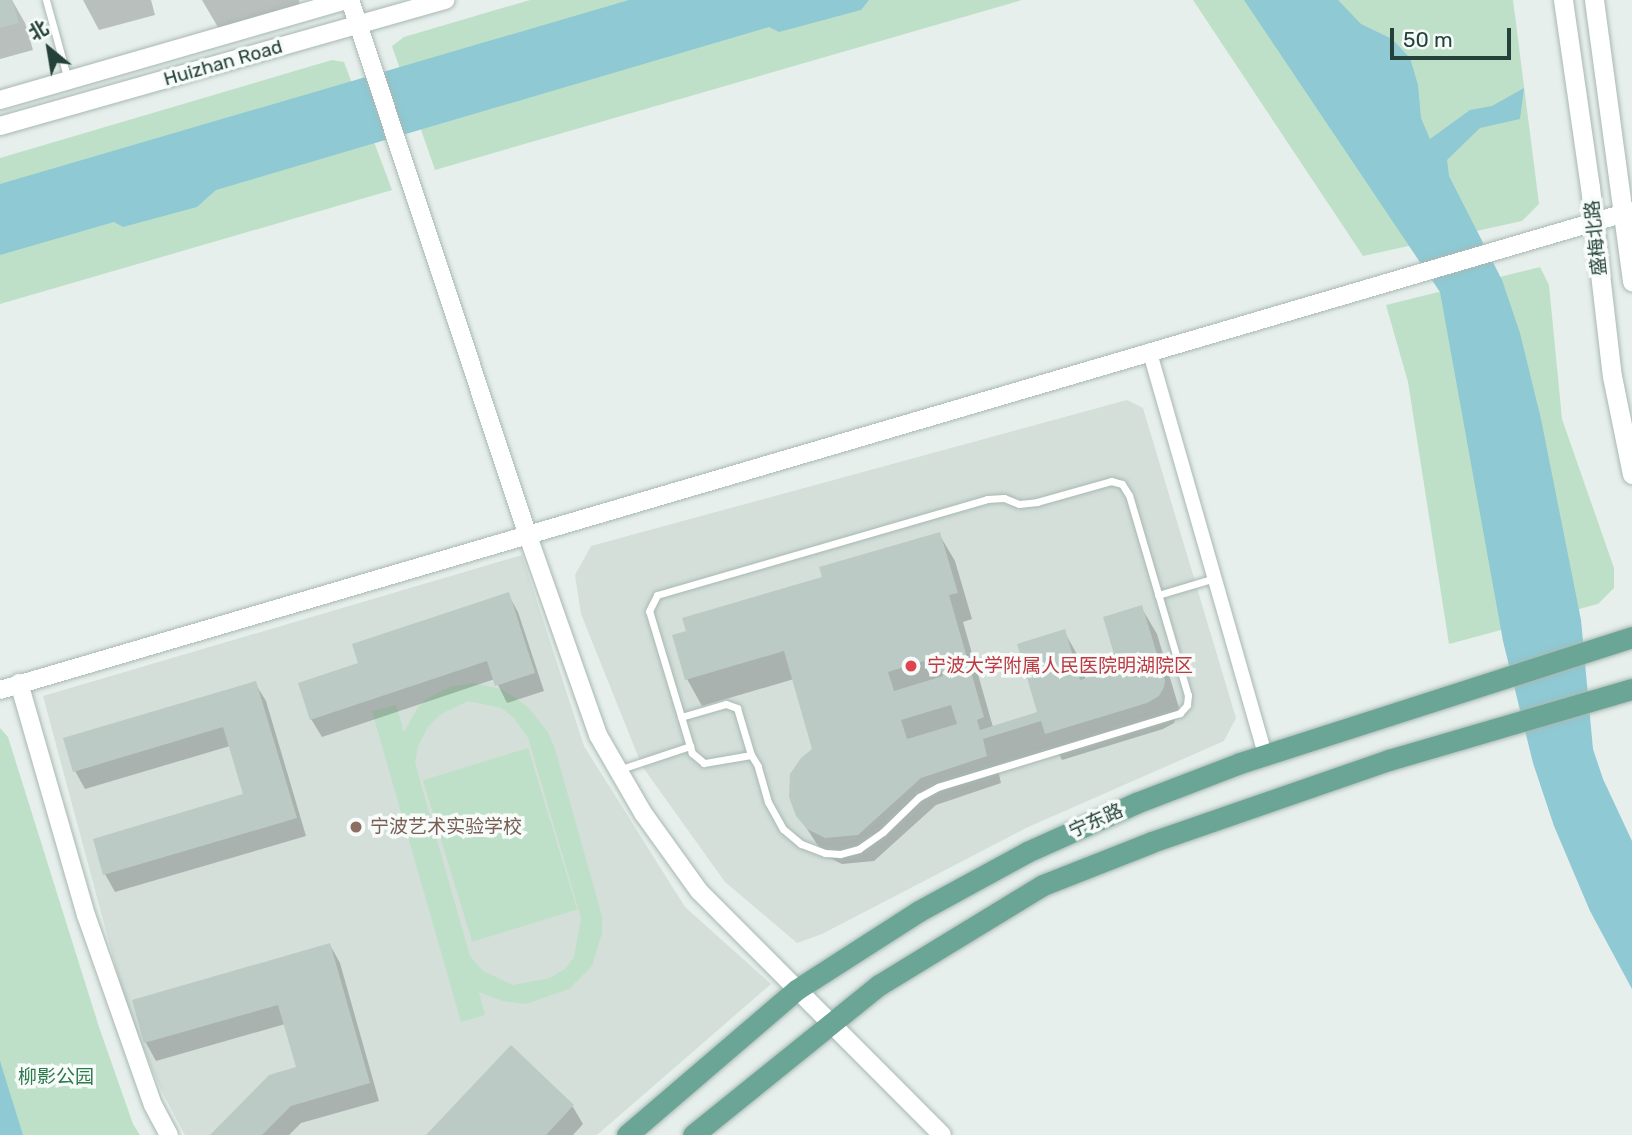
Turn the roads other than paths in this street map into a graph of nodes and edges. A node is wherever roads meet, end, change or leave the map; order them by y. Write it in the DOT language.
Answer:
graph roads {
  1 [pos="46,0"];
  2 [pos="348,0"];
  3 [pos="446,0"];
  4 [pos="1563,0"];
  5 [pos="1594,0"];
  6 [pos="357,25"];
  7 [pos="68,80"];
  8 [pos="0,100"];
  9 [pos="0,126"];
  10 [pos="1627,212"];
  11 [pos="1594,222"];
  12 [pos="1632,281"];
  13 [pos="1150,353"];
  14 [pos="1632,474"];
  15 [pos="528,536"];
  16 [pos="1215,578"];
  17 [pos="1158,595"];
  18 [pos="1625,640"];
  19 [pos="19,683"];
  20 [pos="1632,689"];
  21 [pos="0,690"];
  22 [pos="681,717"];
  23 [pos="690,746"];
  24 [pos="1265,754"];
  25 [pos="751,755"];
  26 [pos="618,770"];
  27 [pos="796,990"];
  28 [pos="829,1022"];
  29 [pos="169,1135"];
  30 [pos="627,1135"];
  31 [pos="693,1135"];
  32 [pos="942,1135"];
  1 -- 7 [label="lane"];
  2 -- 6 [label="street"];
  2 -- 7 [label="street, Huizhan Road"];
  3 -- 6 [label="street, Huizhan Road"];
  4 -- 11 [label="main road, 盛梅北路"];
  5 -- 10 [label="main road, 盛梅北路"];
  6 -- 9 [label="street, Huizhan Road"];
  6 -- 15 [label="street"];
  7 -- 8 [label="street, Huizhan Road"];
  10 -- 11 [label="street"];
  10 -- 12 [label="main road, 盛梅北路"];
  11 -- 13 [label="street"];
  11 -- 14 [label="main road, 盛梅北路"];
  13 -- 15 [label="street"];
  13 -- 16 [label="street"];
  15 -- 19 [label="street"];
  15 -- 26 [label="street"];
  16 -- 17 [label="lane"];
  16 -- 24 [label="street"];
  17 -- 22 [label="lane"];
  17 -- 25 [label="lane"];
  18 -- 24 [label="main road, 宁东路"];
  19 -- 21 [label="street"];
  19 -- 29 [label="street"];
  20 -- 28 [label="main road, 宁东路"];
  22 -- 23 [label="lane"];
  22 -- 25 [label="lane"];
  23 -- 25 [label="lane"];
  23 -- 26 [label="lane"];
  24 -- 27 [label="main road, 宁东路"];
  26 -- 27 [label="street"];
  27 -- 28 [label="street"];
  27 -- 30 [label="main road, 宁东路"];
  28 -- 31 [label="main road, 宁东路"];
  28 -- 32 [label="street"];
}
